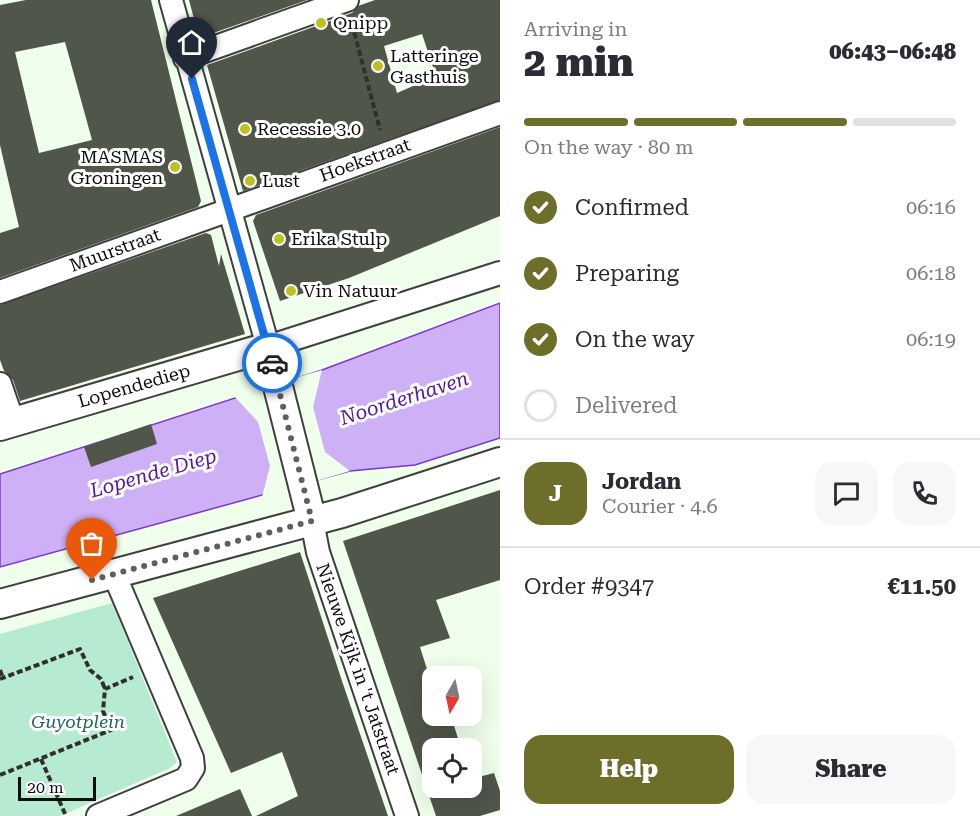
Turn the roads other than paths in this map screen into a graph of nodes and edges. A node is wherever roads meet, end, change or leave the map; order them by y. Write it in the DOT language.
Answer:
graph roads {
  1 [pos="171,0"];
  2 [pos="346,0"];
  3 [pos="185,58"];
  4 [pos="500,113"];
  5 [pos="230,209"];
  6 [pos="500,273"];
  7 [pos="0,292"];
  8 [pos="268,347"];
  9 [pos="0,384"];
  10 [pos="6,424"];
  11 [pos="500,462"];
  12 [pos="312,521"];
  13 [pos="114,574"];
  14 [pos="0,604"];
  15 [pos="98,816"];
  16 [pos="407,816"];
  1 -- 3 [label="street"];
  2 -- 3 [label="street"];
  3 -- 5 [label="street"];
  4 -- 5 [label="street, Hoekstraat"];
  5 -- 7 [label="street, Muurstraat"];
  5 -- 8 [label="street"];
  6 -- 8 [label="street"];
  8 -- 10 [label="street, Lopendediep"];
  8 -- 12 [label="street"];
  9 -- 10 [label="street"];
  11 -- 12 [label="street"];
  12 -- 13 [label="street"];
  12 -- 16 [label="street, Nieuwe Kijk in 't Jatstraat"];
  13 -- 14 [label="street"];
  13 -- 15 [label="street"];
}
